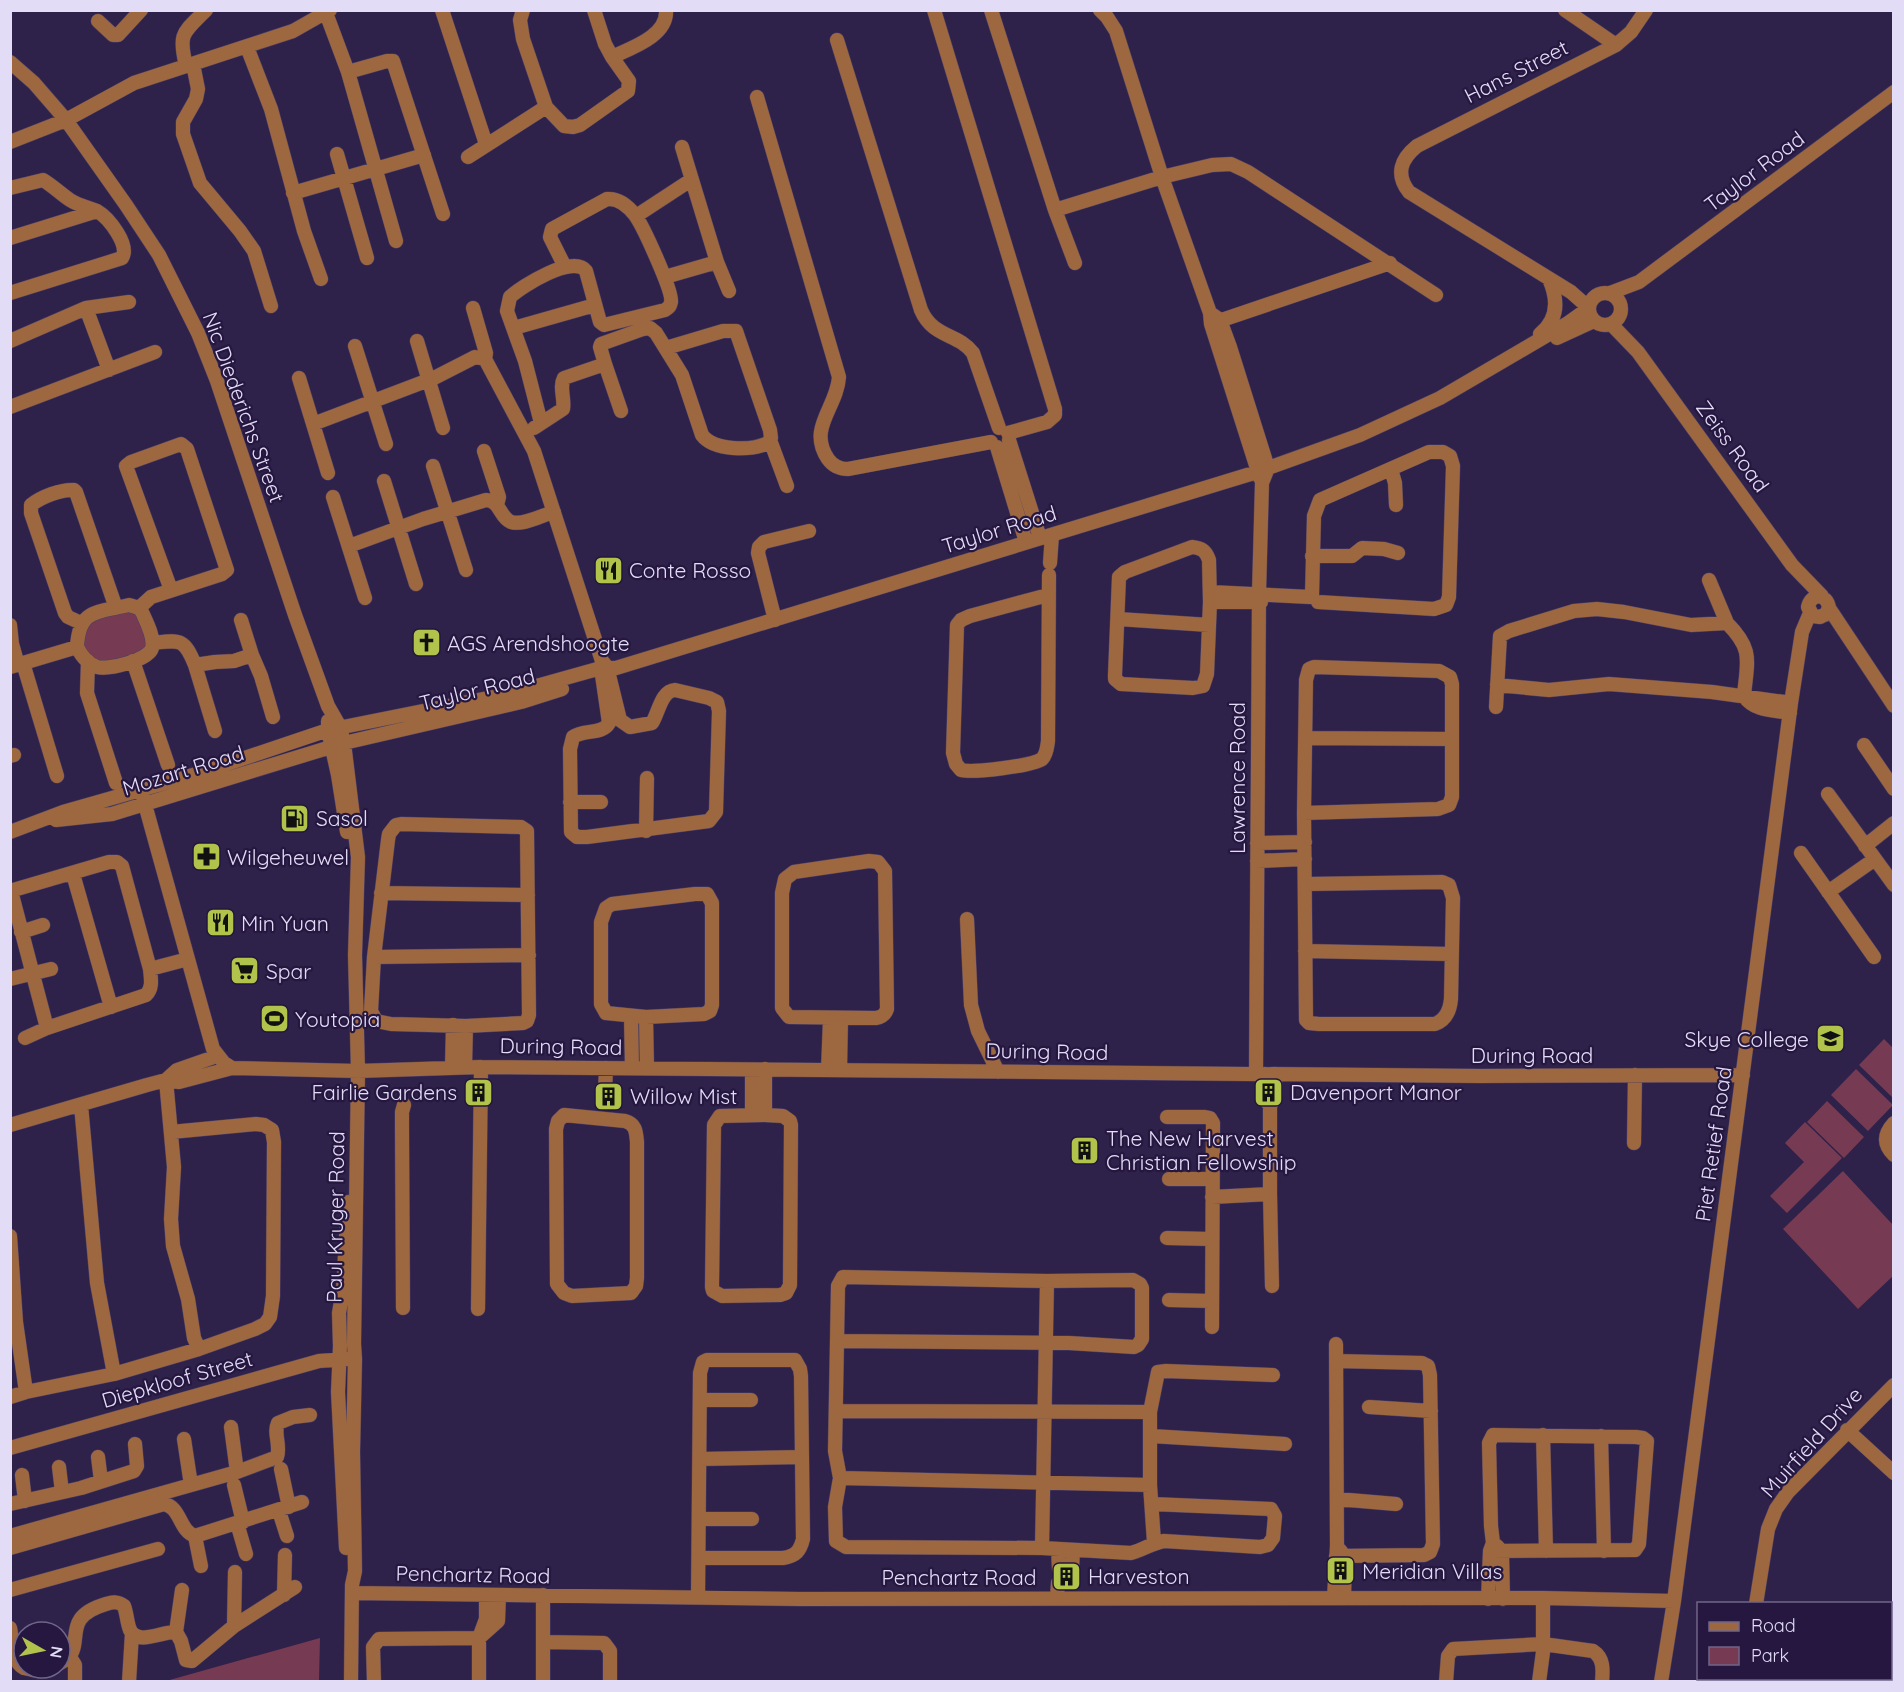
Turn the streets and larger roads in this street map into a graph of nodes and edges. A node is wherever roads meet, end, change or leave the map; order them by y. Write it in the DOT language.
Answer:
graph roads {
  1 [pos="141,10"];
  2 [pos="442,10"];
  3 [pos="523,10"];
  4 [pos="594,10"];
  5 [pos="666,10"];
  6 [pos="934,10"];
  7 [pos="991,10"];
  8 [pos="1100,10"];
  9 [pos="1565,10"];
  10 [pos="1646,10"];
  11 [pos="328,12"];
  12 [pos="197,13"];
  13 [pos="98,21"];
  14 [pos="837,40"];
  15 [pos="1616,45"];
  16 [pos="247,47"];
  17 [pos="612,57"];
  18 [pos="10,62"];
  19 [pos="189,65"];
  20 [pos="348,72"];
  21 [pos="1893,92"];
  22 [pos="757,97"];
  23 [pos="546,107"];
  24 [pos="66,120"];
  25 [pos="10,142"];
  26 [pos="486,144"];
  27 [pos="682,147"];
  28 [pos="337,154"];
  29 [pos="424,155"];
  30 [pos="468,157"];
  31 [pos="375,171"];
  32 [pos="1162,177"];
  33 [pos="344,180"];
  34 [pos="691,180"];
  35 [pos="10,188"];
  36 [pos="293,194"];
  37 [pos="1055,210"];
  38 [pos="97,212"];
  39 [pos="443,214"];
  40 [pos="636,216"];
  41 [pos="10,238"];
  42 [pos="396,241"];
  43 [pos="367,258"];
  44 [pos="717,261"];
  45 [pos="1075,263"];
  46 [pos="1390,263"];
  47 [pos="565,267"];
  48 [pos="665,277"];
  49 [pos="1548,278"];
  50 [pos="321,279"];
  51 [pos="1639,282"];
  52 [pos="729,291"];
  53 [pos="1570,292"];
  54 [pos="10,293"];
  55 [pos="1604,293"];
  56 [pos="1436,294"];
  57 [pos="129,302"];
  58 [pos="595,305"];
  59 [pos="271,306"];
  60 [pos="86,308"];
  61 [pos="473,308"];
  62 [pos="1591,314"];
  63 [pos="1617,315"];
  64 [pos="1214,319"];
  65 [pos="514,328"];
  66 [pos="10,341"];
  67 [pos="417,341"];
  68 [pos="355,346"];
  69 [pos="666,348"];
  70 [pos="155,352"];
  71 [pos="1515,354"];
  72 [pos="485,359"];
  73 [pos="605,364"];
  74 [pos="109,370"];
  75 [pos="299,378"];
  76 [pos="429,380"];
  77 [pos="373,401"];
  78 [pos="10,407"];
  79 [pos="621,411"];
  80 [pos="1392,421"];
  81 [pos="541,423"];
  82 [pos="313,424"];
  83 [pos="443,428"];
  84 [pos="525,434"];
  85 [pos="1001,438"];
  86 [pos="770,440"];
  87 [pos="386,444"];
  88 [pos="484,451"];
  89 [pos="433,465"];
  90 [pos="1391,469"];
  91 [pos="328,473"];
  92 [pos="1262,474"];
  93 [pos="384,481"];
  94 [pos="787,486"];
  95 [pos="333,496"];
  96 [pos="497,505"];
  97 [pos="1396,505"];
  98 [pos="553,508"];
  99 [pos="448,512"];
  100 [pos="399,529"];
  101 [pos="809,531"];
  102 [pos="1046,536"];
  103 [pos="1026,542"];
  104 [pos="349,546"];
  105 [pos="1398,553"];
  106 [pos="1312,556"];
  107 [pos="466,570"];
  108 [pos="1709,580"];
  109 [pos="416,584"];
  110 [pos="171,590"];
  111 [pos="1048,595"];
  112 [pos="1210,597"];
  113 [pos="1259,597"];
  114 [pos="365,598"];
  115 [pos="1312,600"];
  116 [pos="1818,607"];
  117 [pos="116,608"];
  118 [pos="139,608"];
  119 [pos="1118,619"];
  120 [pos="241,620"];
  121 [pos="775,620"];
  122 [pos="81,623"];
  123 [pos="1728,623"];
  124 [pos="10,625"];
  125 [pos="1209,625"];
  126 [pos="153,643"];
  127 [pos="77,647"];
  128 [pos="252,655"];
  129 [pos="88,661"];
  130 [pos="133,661"];
  131 [pos="17,665"];
  132 [pos="195,665"];
  133 [pos="607,670"];
  134 [pos="1497,685"];
  135 [pos="1744,696"];
  136 [pos="1893,706"];
  137 [pos="1496,707"];
  138 [pos="1791,708"];
  139 [pos="273,717"];
  140 [pos="334,728"];
  141 [pos="215,731"];
  142 [pos="1305,738"];
  143 [pos="1452,739"];
  144 [pos="338,745"];
  145 [pos="1864,745"];
  146 [pos="168,765"];
  147 [pos="57,777"];
  148 [pos="646,778"];
  149 [pos="116,783"];
  150 [pos="1893,789"];
  151 [pos="141,790"];
  152 [pos="1828,794"];
  153 [pos="570,801"];
  154 [pos="601,802"];
  155 [pos="145,804"];
  156 [pos="1304,813"];
  157 [pos="44,821"];
  158 [pos="1893,823"];
  159 [pos="646,831"];
  160 [pos="10,832"];
  161 [pos="1305,842"];
  162 [pos="1257,843"];
  163 [pos="1865,846"];
  164 [pos="1801,854"];
  165 [pos="1305,859"];
  166 [pos="1875,859"];
  167 [pos="1257,861"];
  168 [pos="73,874"];
  169 [pos="1306,884"];
  170 [pos="1893,885"];
  171 [pos="11,891"];
  172 [pos="381,892"];
  173 [pos="1828,892"];
  174 [pos="528,895"];
  175 [pos="967,919"];
  176 [pos="43,925"];
  177 [pos="17,927"];
  178 [pos="1305,951"];
  179 [pos="1452,954"];
  180 [pos="529,955"];
  181 [pos="374,957"];
  182 [pos="1874,957"];
  183 [pos="188,959"];
  184 [pos="51,969"];
  185 [pos="150,969"];
  186 [pos="32,974"];
  187 [pos="10,980"];
  188 [pos="111,1007"];
  189 [pos="631,1017"];
  190 [pos="646,1017"];
  191 [pos="836,1019"];
  192 [pos="459,1025"];
  193 [pos="47,1028"];
  194 [pos="26,1038"];
  195 [pos="217,1056"];
  196 [pos="481,1066"];
  197 [pos="458,1067"];
  198 [pos="232,1068"];
  199 [pos="606,1068"];
  200 [pos="632,1068"];
  201 [pos="647,1068"];
  202 [pos="759,1070"];
  203 [pos="834,1070"];
  204 [pos="354,1071"];
  205 [pos="998,1071"];
  206 [pos="1265,1074"];
  207 [pos="1635,1075"];
  208 [pos="1743,1075"];
  209 [pos="166,1080"];
  210 [pos="81,1105"];
  211 [pos="404,1105"];
  212 [pos="759,1115"];
  213 [pos="1167,1117"];
  214 [pos="604,1118"];
  215 [pos="1893,1123"];
  216 [pos="10,1125"];
  217 [pos="171,1132"];
  218 [pos="1634,1143"];
  219 [pos="1893,1155"];
  220 [pos="1169,1179"];
  221 [pos="1212,1179"];
  222 [pos="1270,1194"];
  223 [pos="1212,1197"];
  224 [pos="10,1236"];
  225 [pos="1167,1238"];
  226 [pos="1211,1239"];
  227 [pos="1047,1281"];
  228 [pos="1272,1286"];
  229 [pos="1169,1300"];
  230 [pos="1211,1301"];
  231 [pos="403,1308"];
  232 [pos="478,1309"];
  233 [pos="1212,1327"];
  234 [pos="837,1341"];
  235 [pos="1046,1343"];
  236 [pos="1336,1344"];
  237 [pos="200,1349"];
  238 [pos="339,1359"];
  239 [pos="356,1359"];
  240 [pos="319,1361"];
  241 [pos="1336,1361"];
  242 [pos="114,1374"];
  243 [pos="1273,1375"];
  244 [pos="1893,1384"];
  245 [pos="26,1392"];
  246 [pos="338,1392"];
  247 [pos="10,1397"];
  248 [pos="700,1400"];
  249 [pos="751,1400"];
  250 [pos="1370,1407"];
  251 [pos="837,1411"];
  252 [pos="1431,1411"];
  253 [pos="1045,1412"];
  254 [pos="1150,1412"];
  255 [pos="310,1415"];
  256 [pos="231,1427"];
  257 [pos="1847,1430"];
  258 [pos="1543,1435"];
  259 [pos="1151,1436"];
  260 [pos="1601,1436"];
  261 [pos="184,1439"];
  262 [pos="135,1444"];
  263 [pos="1285,1444"];
  264 [pos="10,1448"];
  265 [pos="98,1457"];
  266 [pos="802,1457"];
  267 [pos="700,1460"];
  268 [pos="59,1467"];
  269 [pos="281,1470"];
  270 [pos="1893,1473"];
  271 [pos="22,1475"];
  272 [pos="840,1478"];
  273 [pos="236,1479"];
  274 [pos="101,1481"];
  275 [pos="1044,1481"];
  276 [pos="191,1485"];
  277 [pos="1150,1485"];
  278 [pos="62,1492"];
  279 [pos="1337,1499"];
  280 [pos="26,1501"];
  281 [pos="10,1504"];
  282 [pos="1152,1504"];
  283 [pos="1396,1504"];
  284 [pos="290,1506"];
  285 [pos="699,1519"];
  286 [pos="752,1519"];
  287 [pos="240,1522"];
  288 [pos="10,1536"];
  289 [pos="195,1536"];
  290 [pos="287,1536"];
  291 [pos="1154,1542"];
  292 [pos="10,1548"];
  293 [pos="1042,1548"];
  294 [pos="1495,1548"];
  295 [pos="158,1549"];
  296 [pos="1058,1549"];
  297 [pos="1073,1550"];
  298 [pos="1546,1551"];
  299 [pos="1604,1551"];
  300 [pos="1340,1553"];
  301 [pos="246,1554"];
  302 [pos="285,1555"];
  303 [pos="699,1558"];
  304 [pos="201,1566"];
  305 [pos="235,1572"];
  306 [pos="1065,1576"];
  307 [pos="352,1589"];
  308 [pos="10,1590"];
  309 [pos="182,1590"];
  310 [pos="492,1595"];
  311 [pos="543,1596"];
  312 [pos="698,1598"];
  313 [pos="1064,1598"];
  314 [pos="1339,1598"];
  315 [pos="1548,1598"];
  316 [pos="1488,1599"];
  317 [pos="1503,1599"];
  318 [pos="1674,1601"];
  319 [pos="1756,1602"];
  320 [pos="234,1626"];
  321 [pos="176,1632"];
  322 [pos="132,1633"];
  323 [pos="479,1638"];
  324 [pos="543,1642"];
  325 [pos="1546,1647"];
  326 [pos="72,1651"];
  327 [pos="72,1664"];
  328 [pos="75,1682"];
  329 [pos="129,1682"];
  330 [pos="351,1682"];
  331 [pos="374,1682"];
  332 [pos="479,1682"];
  333 [pos="543,1682"];
  334 [pos="610,1682"];
  335 [pos="1446,1682"];
  336 [pos="1539,1682"];
  337 [pos="1602,1682"];
  338 [pos="1661,1682"];
  1 -- 13 [label="street"];
  2 -- 26 [label="street"];
  3 -- 23 [label="street"];
  4 -- 17 [label="street"];
  5 -- 17 [label="street"];
  6 -- 85 [label="street"];
  7 -- 37 [label="street"];
  8 -- 32 [label="street, Lawrence Road"];
  9 -- 15 [label="street"];
  10 -- 15 [label="street, Hans Street"];
  11 -- 16 [label="street"];
  11 -- 20 [label="street"];
  12 -- 19 [label="street"];
  14 -- 85 [label="street"];
  15 -- 49 [label="street, Hans Street"];
  16 -- 19 [label="street"];
  16 -- 36 [label="street"];
  17 -- 23 [label="street"];
  18 -- 24 [label="street, Nic Diederichs Street"];
  19 -- 24 [label="street"];
  19 -- 59 [label="street"];
  20 -- 29 [label="street"];
  20 -- 31 [label="street"];
  21 -- 51 [label="street, Taylor Road"];
  22 -- 85 [label="street"];
  23 -- 26 [label="street"];
  24 -- 25 [label="street"];
  24 -- 140 [label="street, Nic Diederichs Street"];
  26 -- 30 [label="street"];
  27 -- 34 [label="street"];
  28 -- 33 [label="street"];
  29 -- 31 [label="street"];
  29 -- 39 [label="street"];
  31 -- 33 [label="street"];
  31 -- 42 [label="street"];
  32 -- 37 [label="street"];
  32 -- 46 [label="street"];
  32 -- 64 [label="street, Lawrence Road"];
  33 -- 36 [label="street"];
  33 -- 43 [label="street"];
  34 -- 40 [label="street"];
  34 -- 44 [label="street"];
  35 -- 38 [label="street"];
  36 -- 50 [label="street"];
  37 -- 45 [label="street"];
  38 -- 41 [label="street"];
  38 -- 54 [label="street"];
  40 -- 47 [label="street"];
  40 -- 48 [label="street"];
  44 -- 48 [label="street"];
  44 -- 52 [label="street"];
  46 -- 56 [label="street"];
  46 -- 64 [label="street"];
  47 -- 58 [label="street"];
  47 -- 65 [label="street"];
  48 -- 58 [label="street"];
  49 -- 53 [label="street"];
  49 -- 71 [label="street"];
  51 -- 55 [label="street"];
  51 -- 63 [label="street"];
  53 -- 55 [label="street"];
  53 -- 62 [label="street"];
  55 -- 62 [label="street"];
  55 -- 63 [label="street"];
  57 -- 60 [label="street"];
  58 -- 65 [label="street"];
  60 -- 66 [label="street"];
  60 -- 74 [label="street"];
  61 -- 72 [label="street"];
  62 -- 63 [label="street"];
  62 -- 71 [label="street, Taylor Road"];
  62 -- 80 [label="street, Taylor Road"];
  63 -- 116 [label="street, Zeiss Road"];
  64 -- 92 [label="street, Lawrence Road"];
  65 -- 81 [label="street"];
  67 -- 76 [label="street"];
  68 -- 77 [label="street"];
  69 -- 73 [label="street"];
  69 -- 86 [label="street"];
  69 -- 86 [label="street"];
  70 -- 74 [label="street"];
  71 -- 80 [label="street, Taylor Road"];
  72 -- 76 [label="street"];
  72 -- 84 [label="street"];
  73 -- 79 [label="street"];
  73 -- 81 [label="street"];
  74 -- 78 [label="street"];
  75 -- 82 [label="street"];
  76 -- 77 [label="street"];
  76 -- 83 [label="street"];
  77 -- 82 [label="street"];
  77 -- 87 [label="street"];
  80 -- 92 [label="street, Taylor Road"];
  81 -- 84 [label="street"];
  82 -- 91 [label="street"];
  84 -- 98 [label="street"];
  85 -- 102 [label="street"];
  85 -- 103 [label="street"];
  86 -- 94 [label="street"];
  88 -- 96 [label="street"];
  89 -- 99 [label="street"];
  90 -- 97 [label="street"];
  90 -- 106 [label="street"];
  90 -- 115 [label="street"];
  92 -- 102 [label="street, Taylor Road"];
  92 -- 113 [label="street, Lawrence Road"];
  93 -- 100 [label="street"];
  95 -- 104 [label="street"];
  96 -- 98 [label="street"];
  96 -- 99 [label="street"];
  98 -- 133 [label="street"];
  99 -- 100 [label="street"];
  99 -- 107 [label="street"];
  100 -- 104 [label="street"];
  100 -- 109 [label="street"];
  101 -- 121 [label="street"];
  102 -- 103 [label="street, Taylor Road"];
  102 -- 111 [label="street"];
  103 -- 121 [label="street, Taylor Road"];
  104 -- 114 [label="street"];
  105 -- 106 [label="street"];
  106 -- 115 [label="street"];
  108 -- 123 [label="street"];
  110 -- 110 [label="street"];
  110 -- 118 [label="street"];
  111 -- 111 [label="street"];
  112 -- 113 [label="street"];
  112 -- 119 [label="street"];
  112 -- 125 [label="street"];
  113 -- 115 [label="street"];
  113 -- 162 [label="street, Lawrence Road"];
  116 -- 136 [label="street, Zeiss Road"];
  116 -- 138 [label="street, Piet Retief Road"];
  117 -- 118 [label="street"];
  117 -- 122 [label="street"];
  117 -- 122 [label="street"];
  118 -- 126 [label="street"];
  119 -- 125 [label="street"];
  119 -- 125 [label="street"];
  120 -- 128 [label="street"];
  121 -- 133 [label="street, Taylor Road"];
  122 -- 127 [label="street"];
  123 -- 134 [label="street"];
  123 -- 135 [label="street"];
  124 -- 131 [label="street"];
  126 -- 130 [label="street"];
  126 -- 132 [label="street"];
  127 -- 129 [label="street"];
  127 -- 131 [label="street"];
  128 -- 132 [label="street"];
  128 -- 139 [label="street"];
  129 -- 130 [label="street"];
  129 -- 149 [label="street"];
  130 -- 146 [label="street"];
  131 -- 147 [label="street"];
  132 -- 141 [label="street"];
  133 -- 140 [label="street, Taylor Road"];
  133 -- 144 [label="street, Taylor Road"];
  133 -- 153 [label="street"];
  133 -- 159 [label="street"];
  134 -- 135 [label="street"];
  134 -- 137 [label="street"];
  135 -- 138 [label="street"];
  138 -- 208 [label="street, Piet Retief Road"];
  140 -- 144 [label="street, Nic Diederichs Street"];
  140 -- 151 [label="street, Mozart Road"];
  142 -- 143 [label="street"];
  142 -- 143 [label="street"];
  142 -- 156 [label="street"];
  143 -- 156 [label="street"];
  144 -- 155 [label="street, Mozart Road"];
  144 -- 204 [label="street, Paul Kruger Road"];
  145 -- 150 [label="street"];
  148 -- 159 [label="street"];
  151 -- 155 [label="street"];
  151 -- 157 [label="street, Mozart Road"];
  152 -- 163 [label="street"];
  153 -- 154 [label="street"];
  153 -- 159 [label="street"];
  155 -- 157 [label="street, Mozart Road"];
  155 -- 183 [label="street"];
  156 -- 161 [label="street"];
  157 -- 160 [label="street, Mozart Road"];
  158 -- 163 [label="street"];
  161 -- 162 [label="street"];
  161 -- 165 [label="street"];
  162 -- 167 [label="street, Lawrence Road"];
  163 -- 166 [label="street"];
  164 -- 173 [label="street"];
  165 -- 167 [label="street"];
  165 -- 169 [label="street"];
  166 -- 170 [label="street"];
  166 -- 173 [label="street"];
  167 -- 206 [label="street, Lawrence Road"];
  168 -- 171 [label="street"];
  168 -- 185 [label="street"];
  168 -- 188 [label="street"];
  169 -- 178 [label="street"];
  169 -- 179 [label="street"];
  171 -- 177 [label="street"];
  172 -- 174 [label="street"];
  172 -- 174 [label="street"];
  172 -- 181 [label="street"];
  173 -- 182 [label="street"];
  174 -- 180 [label="street"];
  175 -- 205 [label="street"];
  176 -- 177 [label="street"];
  177 -- 186 [label="street"];
  178 -- 179 [label="street"];
  178 -- 179 [label="street"];
  180 -- 181 [label="street"];
  180 -- 192 [label="street"];
  181 -- 192 [label="street"];
  183 -- 185 [label="street"];
  183 -- 195 [label="street"];
  184 -- 186 [label="street"];
  185 -- 188 [label="street"];
  186 -- 187 [label="street"];
  186 -- 193 [label="street"];
  188 -- 193 [label="street"];
  189 -- 190 [label="street"];
  189 -- 190 [label="street"];
  189 -- 200 [label="street"];
  190 -- 201 [label="street"];
  191 -- 191 [label="street"];
  191 -- 203 [label="street"];
  192 -- 197 [label="street"];
  193 -- 194 [label="street"];
  195 -- 198 [label="street"];
  195 -- 209 [label="street"];
  196 -- 197 [label="street, During Road"];
  196 -- 199 [label="street, During Road"];
  196 -- 232 [label="street"];
  197 -- 204 [label="street, During Road"];
  198 -- 204 [label="street, During Road"];
  198 -- 209 [label="street, During Road"];
  199 -- 200 [label="street, During Road"];
  199 -- 214 [label="street"];
  200 -- 201 [label="street, During Road"];
  201 -- 202 [label="street, During Road"];
  202 -- 203 [label="street, During Road"];
  202 -- 212 [label="street"];
  203 -- 205 [label="street, During Road"];
  204 -- 238 [label="street, Paul Kruger Road"];
  204 -- 239 [label="street, Paul Kruger Road"];
  205 -- 206 [label="street, During Road"];
  206 -- 207 [label="street, During Road"];
  206 -- 222 [label="street, Lawrence Road"];
  207 -- 208 [label="street, During Road"];
  207 -- 218 [label="street"];
  208 -- 318 [label="street, Piet Retief Road"];
  209 -- 210 [label="street"];
  209 -- 217 [label="street"];
  210 -- 216 [label="street"];
  210 -- 242 [label="street"];
  211 -- 231 [label="street"];
  212 -- 212 [label="street"];
  213 -- 221 [label="street"];
  214 -- 214 [label="street"];
  215 -- 219 [label="street"];
  217 -- 237 [label="street"];
  217 -- 237 [label="street"];
  220 -- 221 [label="street"];
  221 -- 223 [label="street"];
  222 -- 223 [label="street"];
  222 -- 228 [label="street, Lawrence Road"];
  223 -- 226 [label="street"];
  224 -- 245 [label="street"];
  225 -- 226 [label="street"];
  226 -- 230 [label="street"];
  227 -- 234 [label="street"];
  227 -- 235 [label="street"];
  227 -- 235 [label="street"];
  229 -- 230 [label="street"];
  230 -- 233 [label="street"];
  234 -- 235 [label="street"];
  234 -- 251 [label="street"];
  235 -- 253 [label="street"];
  236 -- 241 [label="street"];
  237 -- 242 [label="street"];
  238 -- 239 [label="street, Diepkloof Street"];
  238 -- 240 [label="street, Diepkloof Street"];
  238 -- 246 [label="street, Paul Kruger Road"];
  239 -- 307 [label="street, Paul Kruger Road"];
  240 -- 246 [label="street"];
  240 -- 264 [label="street, Diepkloof Street"];
  241 -- 252 [label="street"];
  241 -- 279 [label="street"];
  242 -- 245 [label="street"];
  243 -- 254 [label="street"];
  244 -- 257 [label="street, Muirfield Drive"];
  245 -- 247 [label="street"];
  246 -- 307 [label="street, Paul Kruger Road"];
  248 -- 249 [label="street"];
  248 -- 266 [label="street"];
  248 -- 267 [label="street"];
  250 -- 252 [label="street"];
  251 -- 253 [label="street"];
  251 -- 272 [label="street"];
  252 -- 300 [label="street"];
  253 -- 254 [label="street"];
  253 -- 275 [label="street"];
  254 -- 259 [label="street"];
  255 -- 273 [label="street"];
  256 -- 273 [label="street"];
  257 -- 270 [label="street"];
  257 -- 319 [label="street, Muirfield Drive"];
  258 -- 260 [label="street"];
  258 -- 294 [label="street"];
  258 -- 298 [label="street"];
  259 -- 263 [label="street"];
  259 -- 277 [label="street"];
  260 -- 299 [label="street"];
  260 -- 299 [label="street"];
  261 -- 276 [label="street"];
  262 -- 274 [label="street"];
  265 -- 274 [label="street"];
  266 -- 267 [label="street"];
  266 -- 303 [label="street"];
  267 -- 285 [label="street"];
  268 -- 278 [label="street"];
  269 -- 284 [label="street"];
  271 -- 280 [label="street"];
  272 -- 275 [label="street"];
  272 -- 293 [label="street"];
  273 -- 276 [label="street"];
  273 -- 287 [label="street"];
  274 -- 278 [label="street"];
  275 -- 277 [label="street"];
  275 -- 293 [label="street"];
  276 -- 288 [label="street"];
  277 -- 282 [label="street"];
  278 -- 280 [label="street"];
  279 -- 283 [label="street"];
  279 -- 300 [label="street"];
  280 -- 281 [label="street"];
  282 -- 291 [label="street"];
  282 -- 291 [label="street"];
  284 -- 287 [label="street"];
  284 -- 290 [label="street"];
  285 -- 286 [label="street"];
  285 -- 303 [label="street"];
  287 -- 289 [label="street"];
  287 -- 301 [label="street"];
  289 -- 292 [label="street"];
  289 -- 304 [label="street"];
  291 -- 297 [label="street"];
  293 -- 296 [label="street"];
  294 -- 298 [label="street"];
  294 -- 316 [label="street"];
  294 -- 317 [label="street"];
  295 -- 308 [label="street"];
  296 -- 297 [label="street"];
  296 -- 306 [label="street"];
  297 -- 306 [label="street"];
  298 -- 299 [label="street"];
  300 -- 314 [label="street"];
  302 -- 320 [label="street"];
  303 -- 312 [label="street"];
  305 -- 320 [label="street"];
  306 -- 313 [label="street"];
  307 -- 310 [label="street, Penchartz Road"];
  307 -- 330 [label="street, Paul Kruger Road"];
  309 -- 321 [label="street"];
  310 -- 311 [label="street, Penchartz Road"];
  310 -- 323 [label="street"];
  311 -- 312 [label="street, Penchartz Road"];
  311 -- 324 [label="street"];
  312 -- 313 [label="street, Penchartz Road"];
  313 -- 314 [label="street, Penchartz Road"];
  314 -- 316 [label="street, Penchartz Road"];
  315 -- 317 [label="street, Penchartz Road"];
  315 -- 318 [label="street, Penchartz Road"];
  315 -- 325 [label="street"];
  316 -- 317 [label="street, Penchartz Road"];
  318 -- 338 [label="street, Piet Retief Road"];
  320 -- 321 [label="street"];
  321 -- 322 [label="street"];
  322 -- 326 [label="street"];
  322 -- 329 [label="street"];
  323 -- 331 [label="street"];
  323 -- 332 [label="street"];
  324 -- 333 [label="street"];
  324 -- 334 [label="street"];
  325 -- 335 [label="street"];
  325 -- 336 [label="street"];
  325 -- 337 [label="street"];
  327 -- 328 [label="street"];
}
